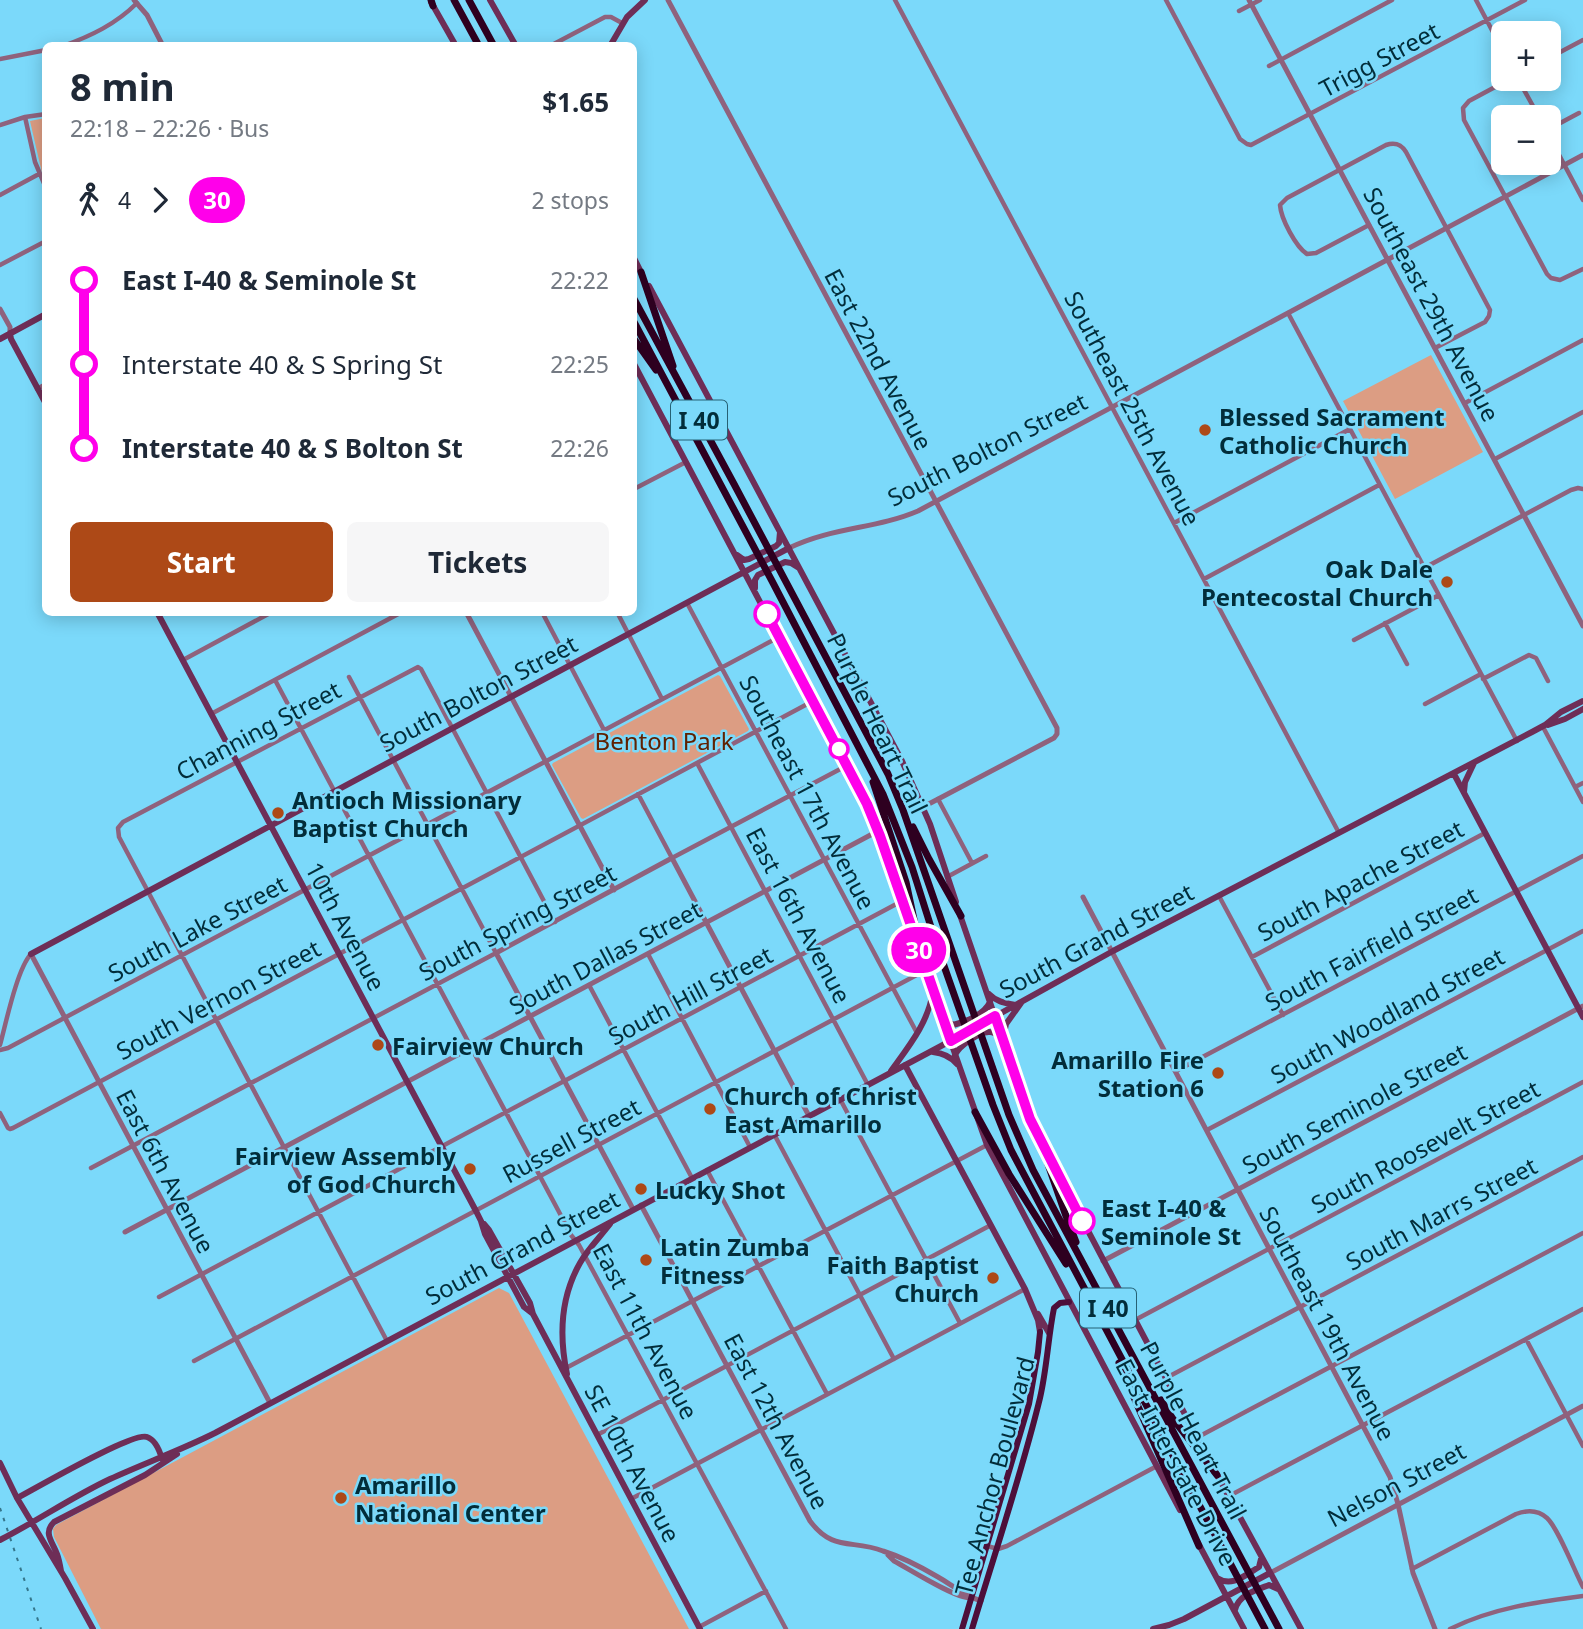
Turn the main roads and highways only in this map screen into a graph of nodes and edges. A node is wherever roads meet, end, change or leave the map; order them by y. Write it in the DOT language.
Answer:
graph roads {
  1 [pos="454,0"];
  2 [pos="469,0"];
  3 [pos="490,0"];
  4 [pos="645,0"];
  5 [pos="431,2"];
  6 [pos="454,42"];
  7 [pos="477,42"];
  8 [pos="492,42"];
  9 [pos="514,42"];
  10 [pos="612,42"];
  11 [pos="637,264"];
  12 [pos="641,272"];
  13 [pos="637,305"];
  14 [pos="42,316"];
  15 [pos="637,328"];
  16 [pos="10,333"];
  17 [pos="0,339"];
  18 [pos="637,343"];
  19 [pos="637,370"];
  20 [pos="666,383"];
  21 [pos="678,383"];
  22 [pos="42,397"];
  23 [pos="780,530"];
  24 [pos="789,548"];
  25 [pos="735,554"];
  26 [pos="800,569"];
  27 [pos="745,572"];
  28 [pos="755,592"];
  29 [pos="159,616"];
  30 [pos="1583,701"];
  31 [pos="1583,709"];
  32 [pos="1543,727"];
  33 [pos="859,746"];
  34 [pos="1474,763"];
  35 [pos="1454,774"];
  36 [pos="1464,794"];
  37 [pos="897,797"];
  38 [pos="271,826"];
  39 [pos="961,916"];
  40 [pos="31,954"];
  41 [pos="922,957"];
  42 [pos="933,990"];
  43 [pos="986,990"];
  44 [pos="990,1002"];
  45 [pos="1018,1004"];
  46 [pos="1581,1007"];
  47 [pos="1583,1017"];
  48 [pos="943,1018"];
  49 [pos="993,1018"];
  50 [pos="1002,1039"];
  51 [pos="953,1040"];
  52 [pos="931,1051"];
  53 [pos="956,1055"];
  54 [pos="905,1065"];
  55 [pos="960,1068"];
  56 [pos="889,1074"];
  57 [pos="975,1112"];
  58 [pos="1040,1141"];
  59 [pos="613,1220"];
  60 [pos="1085,1266"];
  61 [pos="511,1275"];
  62 [pos="1081,1283"];
  63 [pos="494,1284"];
  64 [pos="1025,1289"];
  65 [pos="519,1297"];
  66 [pos="1069,1303"];
  67 [pos="533,1314"];
  68 [pos="562,1333"];
  69 [pos="1049,1334"];
  70 [pos="1113,1345"];
  71 [pos="550,1347"];
  72 [pos="564,1370"];
  73 [pos="1147,1384"];
  74 [pos="185,1448"];
  75 [pos="162,1457"];
  76 [pos="0,1463"];
  77 [pos="161,1466"];
  78 [pos="1217,1475"];
  79 [pos="18,1498"];
  80 [pos="0,1540"];
  81 [pos="1199,1546"];
  82 [pos="1260,1555"];
  83 [pos="61,1571"];
  84 [pos="1270,1573"];
  85 [pos="1216,1577"];
  86 [pos="1279,1591"];
  87 [pos="1226,1596"];
  88 [pos="1235,1612"];
  89 [pos="700,1628"];
  90 [pos="93,1629"];
  91 [pos="962,1629"];
  92 [pos="972,1629"];
  93 [pos="1153,1629"];
  94 [pos="1244,1629"];
  95 [pos="1265,1629"];
  96 [pos="1279,1629"];
  97 [pos="1301,1629"];
  1 -- 7 [label="highway"];
  2 -- 8 [label="highway"];
  3 -- 9 [label="main road"];
  4 -- 10 [label="main road"];
  5 -- 6 [label="main road"];
  11 -- 12 [label="main road"];
  12 -- 21 [label="highway"];
  12 -- 23 [label="main road"];
  13 -- 21 [label="highway, Purple Heart Trail / I 40"];
  14 -- 16 [label="main road"];
  15 -- 20 [label="highway, Purple Heart Trail / I 40"];
  16 -- 17 [label="main road"];
  16 -- 22 [label="main road"];
  18 -- 20 [label="highway"];
  19 -- 25 [label="main road, East Interstate Drive"];
  20 -- 33 [label="highway, Purple Heart Trail / I 40"];
  21 -- 37 [label="highway, Purple Heart Trail / I 40"];
  23 -- 24 [label="main road"];
  23 -- 25 [label="main road"];
  24 -- 26 [label="main road"];
  24 -- 27 [label="main road, South Bolton Street"];
  25 -- 27 [label="main road, East Interstate Drive"];
  26 -- 28 [label="main road"];
  26 -- 39 [label="main road"];
  27 -- 28 [label="main road, East Interstate Drive"];
  27 -- 38 [label="main road, South Bolton Street"];
  28 -- 41 [label="main road, East Interstate Drive"];
  29 -- 38 [label="main road, 10th Avenue"];
  30 -- 32 [label="main road, South Grand Street"];
  31 -- 32 [label="main road, South Grand Street"];
  32 -- 34 [label="main road, South Grand Street"];
  33 -- 41 [label="highway"];
  33 -- 62 [label="highway, Purple Heart Trail / I 40"];
  34 -- 35 [label="main road, South Grand Street"];
  34 -- 36 [label="main road"];
  35 -- 36 [label="main road"];
  35 -- 45 [label="main road, South Grand Street"];
  36 -- 46 [label="main road"];
  37 -- 39 [label="highway"];
  37 -- 60 [label="highway, Purple Heart Trail / I 40"];
  38 -- 40 [label="main road, South Bolton Street"];
  38 -- 61 [label="main road, 10th Avenue"];
  39 -- 43 [label="main road"];
  41 -- 42 [label="main road, East Interstate Drive"];
  42 -- 48 [label="main road, East Interstate Drive"];
  42 -- 56 [label="main road"];
  43 -- 44 [label="main road"];
  43 -- 45 [label="main road"];
  44 -- 48 [label="main road"];
  44 -- 49 [label="main road"];
  45 -- 49 [label="main road, South Grand Street"];
  45 -- 50 [label="main road"];
  46 -- 47 [label="main road"];
  48 -- 51 [label="main road, East Interstate Drive"];
  49 -- 50 [label="main road, East Interstate Drive"];
  49 -- 51 [label="main road, South Grand Street"];
  50 -- 53 [label="main road"];
  50 -- 58 [label="main road, East Interstate Drive"];
  51 -- 52 [label="main road, South Grand Street"];
  51 -- 53 [label="main road, East Interstate Drive"];
  52 -- 54 [label="main road, South Grand Street"];
  52 -- 55 [label="main road"];
  53 -- 55 [label="main road, East Interstate Drive"];
  54 -- 56 [label="main road, South Grand Street"];
  54 -- 64 [label="main road"];
  55 -- 57 [label="main road, East Interstate Drive"];
  56 -- 59 [label="main road, South Grand Street"];
  57 -- 62 [label="highway"];
  57 -- 66 [label="main road, East Interstate Drive"];
  58 -- 60 [label="highway"];
  58 -- 78 [label="main road, East Interstate Drive"];
  59 -- 61 [label="main road, South Grand Street"];
  59 -- 68 [label="main road"];
  60 -- 73 [label="highway, Purple Heart Trail / I 40"];
  61 -- 63 [label="main road, South Grand Street"];
  61 -- 65 [label="main road, 10th Avenue"];
  61 -- 67 [label="main road, 10th Avenue"];
  62 -- 70 [label="highway, Purple Heart Trail / I 40"];
  63 -- 65 [label="main road"];
  63 -- 74 [label="main road, South Grand Street"];
  64 -- 69 [label="main road"];
  64 -- 91 [label="main road, Tee Anchor Boulevard"];
  65 -- 67 [label="main road, 10th Avenue"];
  66 -- 69 [label="main road, Tee Anchor Boulevard"];
  66 -- 81 [label="main road, East Interstate Drive"];
  67 -- 71 [label="main road, SE 10th Avenue"];
  68 -- 71 [label="main road"];
  68 -- 72 [label="main road"];
  69 -- 92 [label="main road, Tee Anchor Boulevard"];
  70 -- 81 [label="highway"];
  70 -- 95 [label="highway, Purple Heart Trail / I 40"];
  71 -- 72 [label="main road, SE 10th Avenue"];
  72 -- 89 [label="main road, SE 10th Avenue"];
  73 -- 78 [label="highway"];
  73 -- 96 [label="highway, Purple Heart Trail / I 40"];
  74 -- 75 [label="main road, South Grand Street"];
  74 -- 77 [label="main road"];
  75 -- 77 [label="main road"];
  75 -- 79 [label="main road"];
  75 -- 80 [label="main road, South Grand Street"];
  76 -- 79 [label="main road"];
  77 -- 83 [label="main road"];
  78 -- 82 [label="main road, East Interstate Drive"];
  79 -- 83 [label="main road"];
  81 -- 85 [label="main road, East Interstate Drive"];
  82 -- 84 [label="main road, East Interstate Drive"];
  82 -- 85 [label="main road"];
  83 -- 90 [label="main road"];
  84 -- 86 [label="main road, East Interstate Drive"];
  84 -- 87 [label="main road, Nelson Street"];
  85 -- 87 [label="main road, East Interstate Drive"];
  86 -- 88 [label="main road"];
  86 -- 97 [label="main road, East Interstate Drive"];
  87 -- 88 [label="main road, East Interstate Drive"];
  87 -- 93 [label="main road, Nelson Street"];
  88 -- 94 [label="main road, East Interstate Drive"];
}
